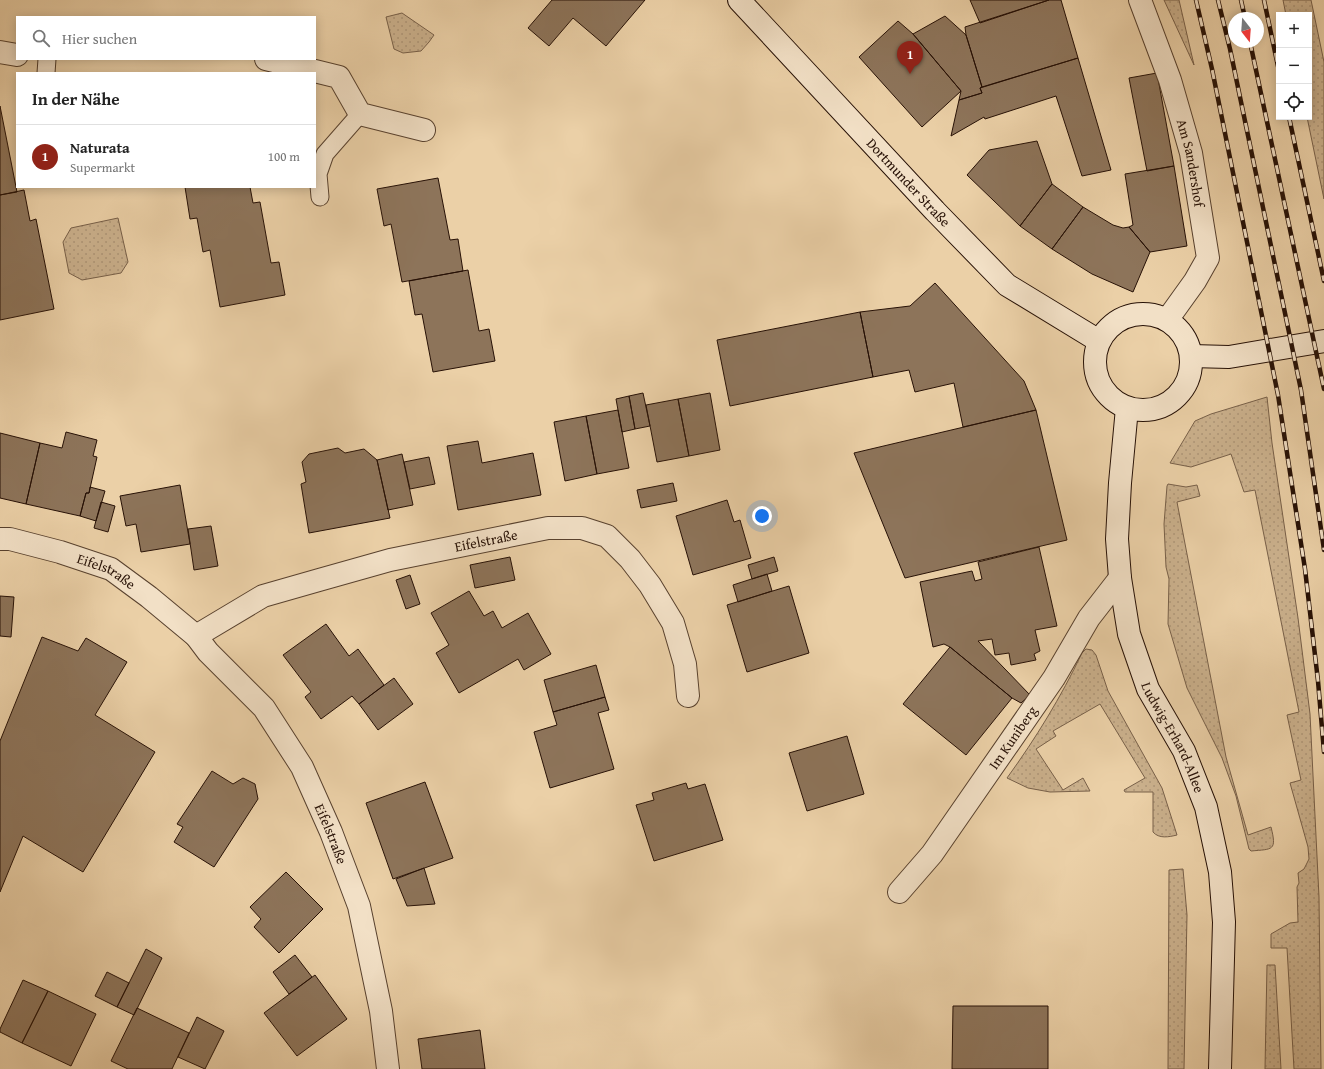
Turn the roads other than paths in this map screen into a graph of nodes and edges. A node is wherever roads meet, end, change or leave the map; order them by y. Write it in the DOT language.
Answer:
graph roads {
  1 [pos="739,0"];
  2 [pos="1140,0"];
  3 [pos="0,52"];
  4 [pos="16,55"];
  5 [pos="47,60"];
  6 [pos="270,60"];
  7 [pos="46,72"];
  8 [pos="360,114"];
  9 [pos="424,130"];
  10 [pos="320,197"];
  11 [pos="1167,320"];
  12 [pos="1099,341"];
  13 [pos="1324,341"];
  14 [pos="1191,356"];
  15 [pos="1126,408"];
  16 [pos="0,539"];
  17 [pos="1120,578"];
  18 [pos="196,636"];
  19 [pos="688,696"];
  20 [pos="899,892"];
  21 [pos="388,1069"];
  22 [pos="1220,1069"];
  1 -- 12 [label="street, Dortmunder Straße"];
  2 -- 11 [label="street, Am Sandershof"];
  3 -- 4 [label="street"];
  5 -- 7 [label="lane"];
  6 -- 8 [label="street"];
  8 -- 9 [label="street"];
  8 -- 10 [label="lane"];
  11 -- 12 [label="street"];
  11 -- 14 [label="street"];
  12 -- 15 [label="street"];
  13 -- 14 [label="street"];
  14 -- 15 [label="street"];
  15 -- 17 [label="street, Ludwig-Erhard-Allee"];
  16 -- 18 [label="street, Eifelstraße"];
  17 -- 20 [label="street, Im Kuniberg"];
  17 -- 22 [label="street, Ludwig-Erhard-Allee"];
  18 -- 19 [label="street, Eifelstraße"];
  18 -- 21 [label="street, Eifelstraße"];
}
